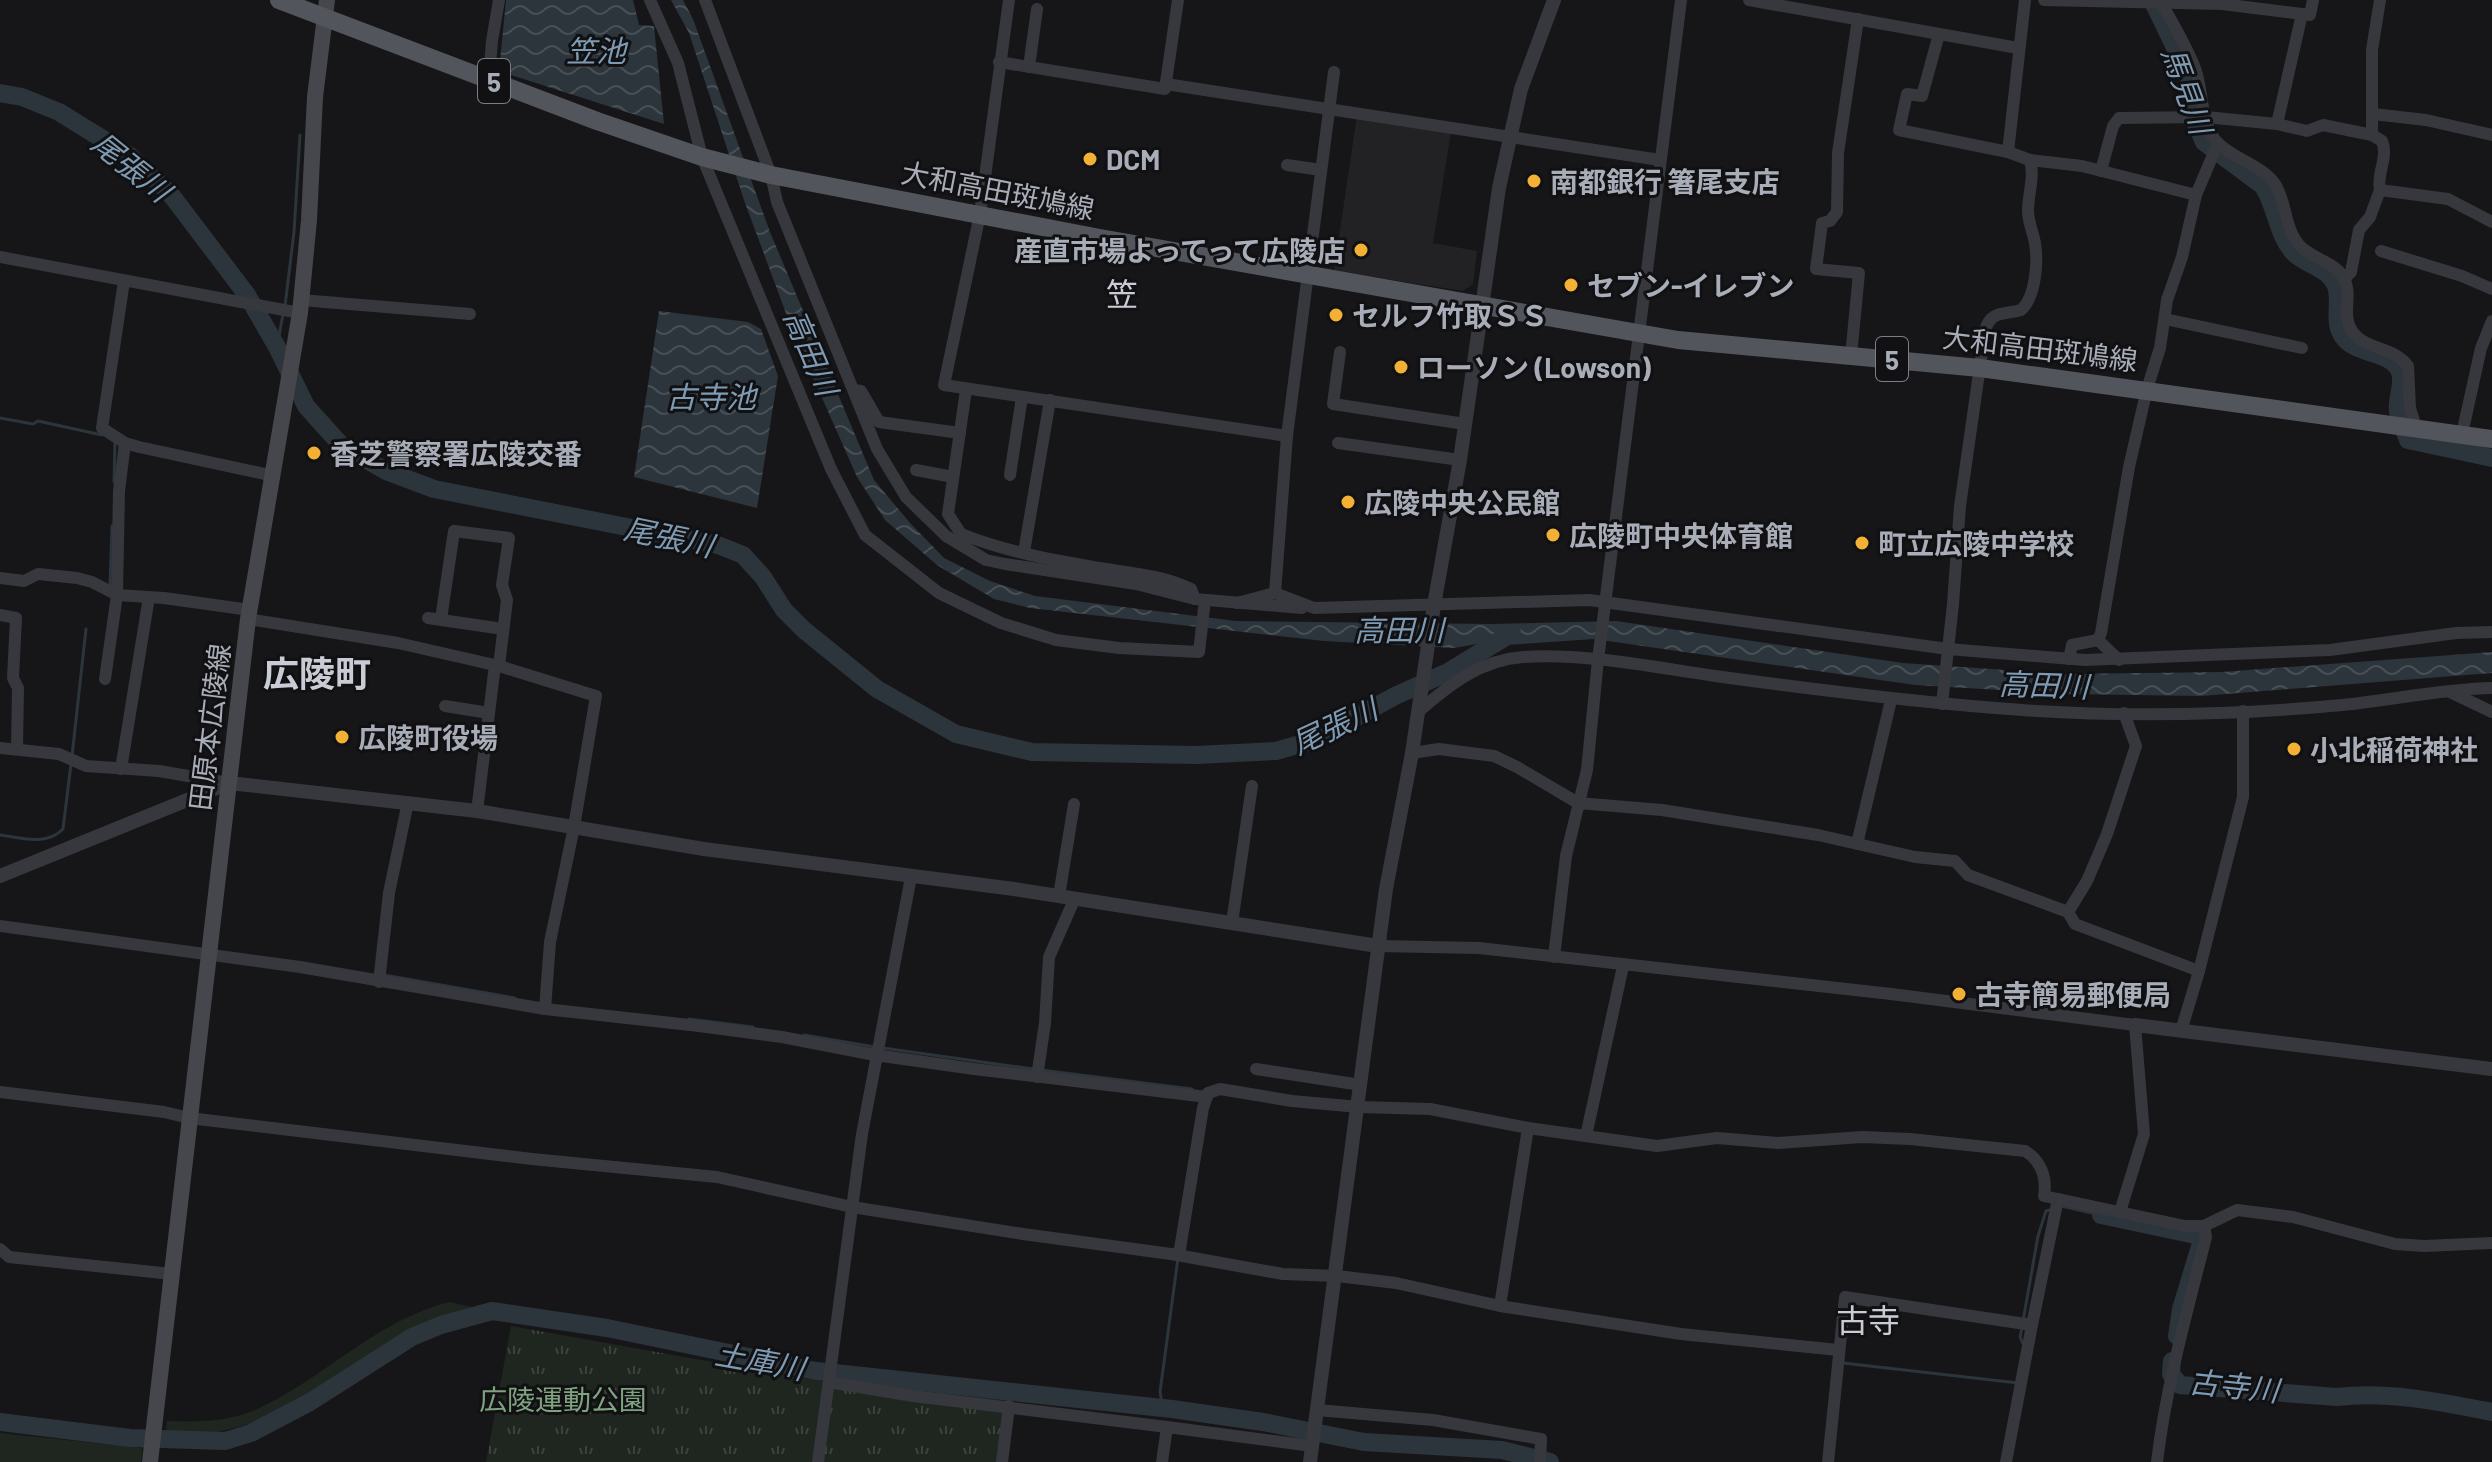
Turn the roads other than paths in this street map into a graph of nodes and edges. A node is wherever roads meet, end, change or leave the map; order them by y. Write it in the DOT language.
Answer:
graph roads {
  1 [pos="279,0"];
  2 [pos="499,0"];
  3 [pos="650,0"];
  4 [pos="705,0"];
  5 [pos="1009,0"];
  6 [pos="1178,0"];
  7 [pos="1554,0"];
  8 [pos="1681,0"];
  9 [pos="1749,0"];
  10 [pos="2025,0"];
  11 [pos="2044,0"];
  12 [pos="2313,0"];
  13 [pos="2380,0"];
  14 [pos="2155,1"];
  15 [pos="326,9"];
  16 [pos="1037,9"];
  17 [pos="2302,14"];
  18 [pos="1858,19"];
  19 [pos="1939,34"];
  20 [pos="2018,48"];
  21 [pos="999,62"];
  22 [pos="1029,67"];
  23 [pos="1334,72"];
  24 [pos="489,79"];
  25 [pos="1166,84"];
  26 [pos="1329,109"];
  27 [pos="2373,114"];
  28 [pos="2200,118"];
  29 [pos="2277,124"];
  30 [pos="2372,135"];
  31 [pos="2492,135"];
  32 [pos="1508,137"];
  33 [pos="2215,149"];
  34 [pos="2008,152"];
  35 [pos="706,158"];
  36 [pos="1660,160"];
  37 [pos="2030,160"];
  38 [pos="1287,165"];
  39 [pos="1321,170"];
  40 [pos="2101,171"];
  41 [pos="768,174"];
  42 [pos="2380,190"];
  43 [pos="2196,195"];
  44 [pos="980,214"];
  45 [pos="2492,222"];
  46 [pos="2381,251"];
  47 [pos="0,257"];
  48 [pos="1309,275"];
  49 [pos="2344,279"];
  50 [pos="124,281"];
  51 [pos="2492,289"];
  52 [pos="1482,305"];
  53 [pos="287,309"];
  54 [pos="470,314"];
  55 [pos="2165,319"];
  56 [pos="2492,321"];
  57 [pos="1640,334"];
  58 [pos="2302,348"];
  59 [pos="1340,352"];
  60 [pos="1851,356"];
  61 [pos="1980,368"];
  62 [pos="2147,389"];
  63 [pos="854,390"];
  64 [pos="966,390"];
  65 [pos="1022,397"];
  66 [pos="1050,400"];
  67 [pos="1465,424"];
  68 [pos="2409,426"];
  69 [pos="960,433"];
  70 [pos="2462,434"];
  71 [pos="1287,436"];
  72 [pos="2492,439"];
  73 [pos="125,443"];
  74 [pos="1338,443"];
  75 [pos="1460,460"];
  76 [pos="916,470"];
  77 [pos="1010,475"];
  78 [pos="274,476"];
  79 [pos="953,477"];
  80 [pos="964,535"];
  81 [pos="1024,552"];
  82 [pos="986,560"];
  83 [pos="0,578"];
  84 [pos="1275,593"];
  85 [pos="117,595"];
  86 [pos="149,597"];
  87 [pos="1201,602"];
  88 [pos="1237,603"];
  89 [pos="1606,604"];
  90 [pos="1314,608"];
  91 [pos="1434,608"];
  92 [pos="249,614"];
  93 [pos="0,615"];
  94 [pos="503,629"];
  95 [pos="2492,632"];
  96 [pos="2098,640"];
  97 [pos="1948,650"];
  98 [pos="1598,658"];
  99 [pos="2069,659"];
  100 [pos="2119,660"];
  101 [pos="497,666"];
  102 [pos="105,679"];
  103 [pos="2492,688"];
  104 [pos="2447,690"];
  105 [pos="1891,700"];
  106 [pos="1942,702"];
  107 [pos="445,706"];
  108 [pos="1419,706"];
  109 [pos="2243,711"];
  110 [pos="2492,712"];
  111 [pos="489,713"];
  112 [pos="2124,713"];
  113 [pos="0,748"];
  114 [pos="17,748"];
  115 [pos="1412,753"];
  116 [pos="121,769"];
  117 [pos="229,783"];
  118 [pos="1252,786"];
  119 [pos="408,802"];
  120 [pos="1578,803"];
  121 [pos="1074,804"];
  122 [pos="477,811"];
  123 [pos="574,827"];
  124 [pos="1857,844"];
  125 [pos="0,876"];
  126 [pos="911,877"];
  127 [pos="1059,896"];
  128 [pos="1075,898"];
  129 [pos="2068,912"];
  130 [pos="1232,923"];
  131 [pos="0,926"];
  132 [pos="1378,946"];
  133 [pos="209,955"];
  134 [pos="1554,957"];
  135 [pos="1623,966"];
  136 [pos="2199,971"];
  137 [pos="380,977"];
  138 [pos="546,1004"];
  139 [pos="2135,1025"];
  140 [pos="2181,1031"];
  141 [pos="875,1055"];
  142 [pos="1256,1069"];
  143 [pos="2492,1069"];
  144 [pos="1037,1077"];
  145 [pos="1361,1085"];
  146 [pos="0,1092"];
  147 [pos="1207,1097"];
  148 [pos="1359,1107"];
  149 [pos="189,1118"];
  150 [pos="1528,1128"];
  151 [pos="1586,1136"];
  152 [pos="2058,1199"];
  153 [pos="852,1207"];
  154 [pos="2120,1212"];
  155 [pos="2204,1226"];
  156 [pos="2492,1243"];
  157 [pos="0,1249"];
  158 [pos="1175,1254"];
  159 [pos="172,1274"];
  160 [pos="1337,1276"];
  161 [pos="1500,1306"];
  162 [pos="2032,1325"];
  163 [pos="1838,1350"];
  164 [pos="829,1382"];
  165 [pos="1009,1406"];
  166 [pos="1317,1410"];
  167 [pos="1167,1427"];
  168 [pos="1312,1446"];
  169 [pos="151,1455"];
  170 [pos="1540,1456"];
  171 [pos="818,1462"];
  172 [pos="1002,1462"];
  173 [pos="1162,1462"];
  174 [pos="1310,1462"];
  175 [pos="1828,1462"];
  176 [pos="2006,1462"];
  177 [pos="2157,1462"];
  1 -- 15 [label="main road, 大和高田斑鳩線 / 5"];
  2 -- 24 [label="street"];
  3 -- 35 [label="street"];
  4 -- 41 [label="street"];
  5 -- 21 [label="street"];
  6 -- 25 [label="street"];
  7 -- 32 [label="street"];
  8 -- 36 [label="street"];
  9 -- 18 [label="street"];
  10 -- 20 [label="street"];
  11 -- 14 [label="street"];
  12 -- 17 [label="street"];
  13 -- 27 [label="street"];
  14 -- 17 [label="street"];
  14 -- 28 [label="street"];
  15 -- 24 [label="main road, 大和高田斑鳩線 / 5"];
  15 -- 53 [label="main road, 田原本広陵線"];
  16 -- 22 [label="street"];
  17 -- 29 [label="street"];
  18 -- 19 [label="street"];
  18 -- 60 [label="street"];
  19 -- 20 [label="street"];
  19 -- 34 [label="street"];
  20 -- 34 [label="street"];
  21 -- 22 [label="street"];
  21 -- 44 [label="street"];
  22 -- 25 [label="street"];
  23 -- 26 [label="street"];
  24 -- 35 [label="main road, 大和高田斑鳩線 / 5"];
  25 -- 26 [label="street"];
  26 -- 32 [label="street"];
  26 -- 39 [label="street"];
  27 -- 30 [label="street"];
  27 -- 31 [label="street"];
  28 -- 29 [label="street"];
  28 -- 33 [label="street"];
  28 -- 40 [label="street"];
  29 -- 30 [label="street"];
  30 -- 42 [label="street"];
  32 -- 36 [label="street"];
  32 -- 52 [label="street"];
  33 -- 43 [label="street"];
  33 -- 49 [label="street"];
  34 -- 37 [label="street"];
  35 -- 41 [label="main road, 大和高田斑鳩線 / 5"];
  35 -- 87 [label="street"];
  36 -- 57 [label="street"];
  37 -- 40 [label="street"];
  37 -- 61 [label="street"];
  38 -- 39 [label="street"];
  39 -- 48 [label="street"];
  40 -- 43 [label="street"];
  41 -- 44 [label="main road, 大和高田斑鳩線 / 5"];
  41 -- 63 [label="street"];
  42 -- 45 [label="street"];
  42 -- 49 [label="street"];
  43 -- 55 [label="street"];
  44 -- 48 [label="main road, 大和高田斑鳩線 / 5"];
  44 -- 64 [label="street"];
  46 -- 51 [label="street"];
  47 -- 50 [label="street"];
  48 -- 52 [label="main road, 大和高田斑鳩線 / 5"];
  48 -- 71 [label="street"];
  49 -- 68 [label="street"];
  50 -- 53 [label="street"];
  50 -- 73 [label="street"];
  52 -- 57 [label="main road, 大和高田斑鳩線 / 5"];
  52 -- 67 [label="street"];
  53 -- 54 [label="street"];
  53 -- 78 [label="main road, 田原本広陵線"];
  55 -- 58 [label="street"];
  55 -- 62 [label="street"];
  56 -- 70 [label="street"];
  57 -- 60 [label="main road, 大和高田斑鳩線 / 5"];
  57 -- 89 [label="street"];
  59 -- 67 [label="street"];
  60 -- 61 [label="main road, 大和高田斑鳩線 / 5"];
  61 -- 62 [label="main road, 大和高田斑鳩線 / 5"];
  61 -- 97 [label="street"];
  62 -- 68 [label="main road, 大和高田斑鳩線 / 5"];
  62 -- 96 [label="street"];
  63 -- 69 [label="street"];
  63 -- 82 [label="street"];
  64 -- 65 [label="street"];
  64 -- 69 [label="street"];
  65 -- 66 [label="street"];
  65 -- 77 [label="street"];
  66 -- 71 [label="street"];
  66 -- 81 [label="street"];
  67 -- 75 [label="street"];
  68 -- 70 [label="main road, 大和高田斑鳩線 / 5"];
  69 -- 79 [label="street"];
  70 -- 72 [label="main road, 大和高田斑鳩線 / 5"];
  71 -- 84 [label="street"];
  73 -- 78 [label="street"];
  73 -- 85 [label="street"];
  74 -- 75 [label="street"];
  75 -- 91 [label="street"];
  76 -- 79 [label="street"];
  78 -- 92 [label="main road, 田原本広陵線"];
  79 -- 80 [label="street"];
  80 -- 81 [label="street"];
  80 -- 82 [label="street"];
  81 -- 87 [label="street"];
  82 -- 87 [label="street"];
  83 -- 85 [label="street"];
  84 -- 88 [label="street"];
  84 -- 90 [label="street"];
  85 -- 86 [label="street"];
  85 -- 102 [label="street"];
  86 -- 92 [label="street"];
  86 -- 116 [label="street"];
  87 -- 88 [label="street"];
  88 -- 90 [label="street"];
  89 -- 91 [label="street"];
  89 -- 97 [label="street"];
  89 -- 98 [label="street"];
  90 -- 91 [label="street"];
  91 -- 108 [label="street"];
  92 -- 101 [label="street"];
  92 -- 117 [label="main road, 田原本広陵線"];
  93 -- 114 [label="street"];
  94 -- 94 [label="street"];
  94 -- 101 [label="street"];
  95 -- 100 [label="street"];
  96 -- 99 [label="street"];
  96 -- 100 [label="street"];
  97 -- 99 [label="street"];
  97 -- 106 [label="street"];
  98 -- 105 [label="street"];
  98 -- 108 [label="street"];
  98 -- 120 [label="street"];
  99 -- 100 [label="street"];
  101 -- 111 [label="street"];
  101 -- 123 [label="street"];
  103 -- 104 [label="street"];
  104 -- 109 [label="street"];
  104 -- 110 [label="street"];
  105 -- 106 [label="street"];
  105 -- 124 [label="street"];
  106 -- 112 [label="street"];
  107 -- 111 [label="street"];
  108 -- 115 [label="street"];
  109 -- 112 [label="street"];
  109 -- 136 [label="street"];
  111 -- 122 [label="street"];
  112 -- 129 [label="street"];
  113 -- 114 [label="street"];
  114 -- 116 [label="street"];
  115 -- 120 [label="street"];
  115 -- 132 [label="street"];
  116 -- 117 [label="street"];
  117 -- 119 [label="street"];
  117 -- 125 [label="street"];
  117 -- 133 [label="main road, 田原本広陵線"];
  118 -- 130 [label="street"];
  119 -- 122 [label="street"];
  119 -- 137 [label="street"];
  120 -- 124 [label="street"];
  120 -- 134 [label="street"];
  121 -- 127 [label="street"];
  122 -- 123 [label="street"];
  123 -- 126 [label="street"];
  123 -- 138 [label="street"];
  124 -- 129 [label="street"];
  126 -- 127 [label="street"];
  126 -- 141 [label="street"];
  127 -- 128 [label="street"];
  128 -- 130 [label="street"];
  128 -- 144 [label="street"];
  129 -- 136 [label="street"];
  130 -- 132 [label="street"];
  131 -- 133 [label="street"];
  132 -- 134 [label="street"];
  132 -- 145 [label="street"];
  133 -- 137 [label="street"];
  133 -- 149 [label="main road, 田原本広陵線"];
  134 -- 135 [label="street"];
  135 -- 139 [label="street"];
  135 -- 151 [label="street"];
  136 -- 140 [label="street"];
  137 -- 138 [label="street"];
  138 -- 141 [label="street"];
  139 -- 140 [label="street"];
  139 -- 154 [label="street"];
  140 -- 143 [label="street"];
  141 -- 144 [label="street"];
  141 -- 153 [label="street"];
  142 -- 145 [label="street"];
  144 -- 147 [label="street"];
  145 -- 148 [label="street"];
  146 -- 149 [label="street"];
  147 -- 148 [label="street"];
  147 -- 158 [label="street"];
  148 -- 150 [label="street"];
  148 -- 160 [label="street"];
  149 -- 153 [label="street"];
  149 -- 159 [label="main road, 田原本広陵線"];
  150 -- 151 [label="street"];
  150 -- 161 [label="street"];
  151 -- 152 [label="street"];
  152 -- 154 [label="street"];
  152 -- 162 [label="street"];
  153 -- 158 [label="street"];
  153 -- 164 [label="street"];
  154 -- 155 [label="street"];
  155 -- 156 [label="street"];
  155 -- 177 [label="street"];
  157 -- 159 [label="street"];
  158 -- 160 [label="street"];
  159 -- 169 [label="main road, 田原本広陵線"];
  160 -- 161 [label="street"];
  160 -- 166 [label="street"];
  161 -- 163 [label="street"];
  162 -- 163 [label="street"];
  162 -- 176 [label="street"];
  163 -- 175 [label="street"];
  164 -- 165 [label="street"];
  164 -- 171 [label="street"];
  165 -- 167 [label="street"];
  165 -- 172 [label="street"];
  166 -- 168 [label="street"];
  166 -- 170 [label="street"];
  167 -- 168 [label="street"];
  167 -- 173 [label="street"];
  168 -- 174 [label="street"];
}
